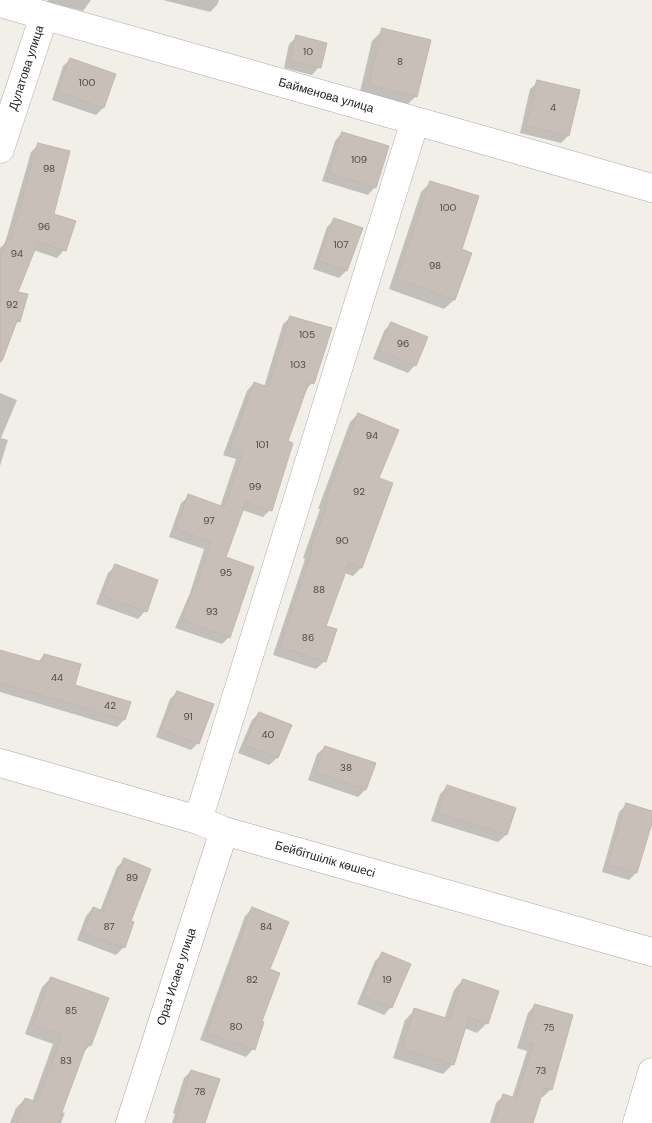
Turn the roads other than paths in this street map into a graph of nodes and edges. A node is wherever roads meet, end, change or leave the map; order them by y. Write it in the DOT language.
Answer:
graph roads {
  1 [pos="0,4"];
  2 [pos="44,16"];
  3 [pos="415,121"];
  4 [pos="0,149"];
  5 [pos="652,188"];
  6 [pos="0,762"];
  7 [pos="198,820"];
  8 [pos="224,831"];
  9 [pos="652,952"];
  10 [pos="652,1072"];
  11 [pos="130,1123"];
  12 [pos="637,1123"];
  1 -- 2 [label="street, Байменова улица"];
  2 -- 3 [label="street, Байменова улица"];
  2 -- 4 [label="street, Дулатова улица"];
  3 -- 5 [label="street, Байменова улица"];
  3 -- 7 [label="street"];
  6 -- 7 [label="street, Бейбітшілік көшесі"];
  7 -- 8 [label="street, Бейбітшілік көшесі"];
  8 -- 9 [label="street, Бейбітшілік көшесі"];
  8 -- 11 [label="street, Ораз Исаев улица"];
  10 -- 12 [label="street"];
}
